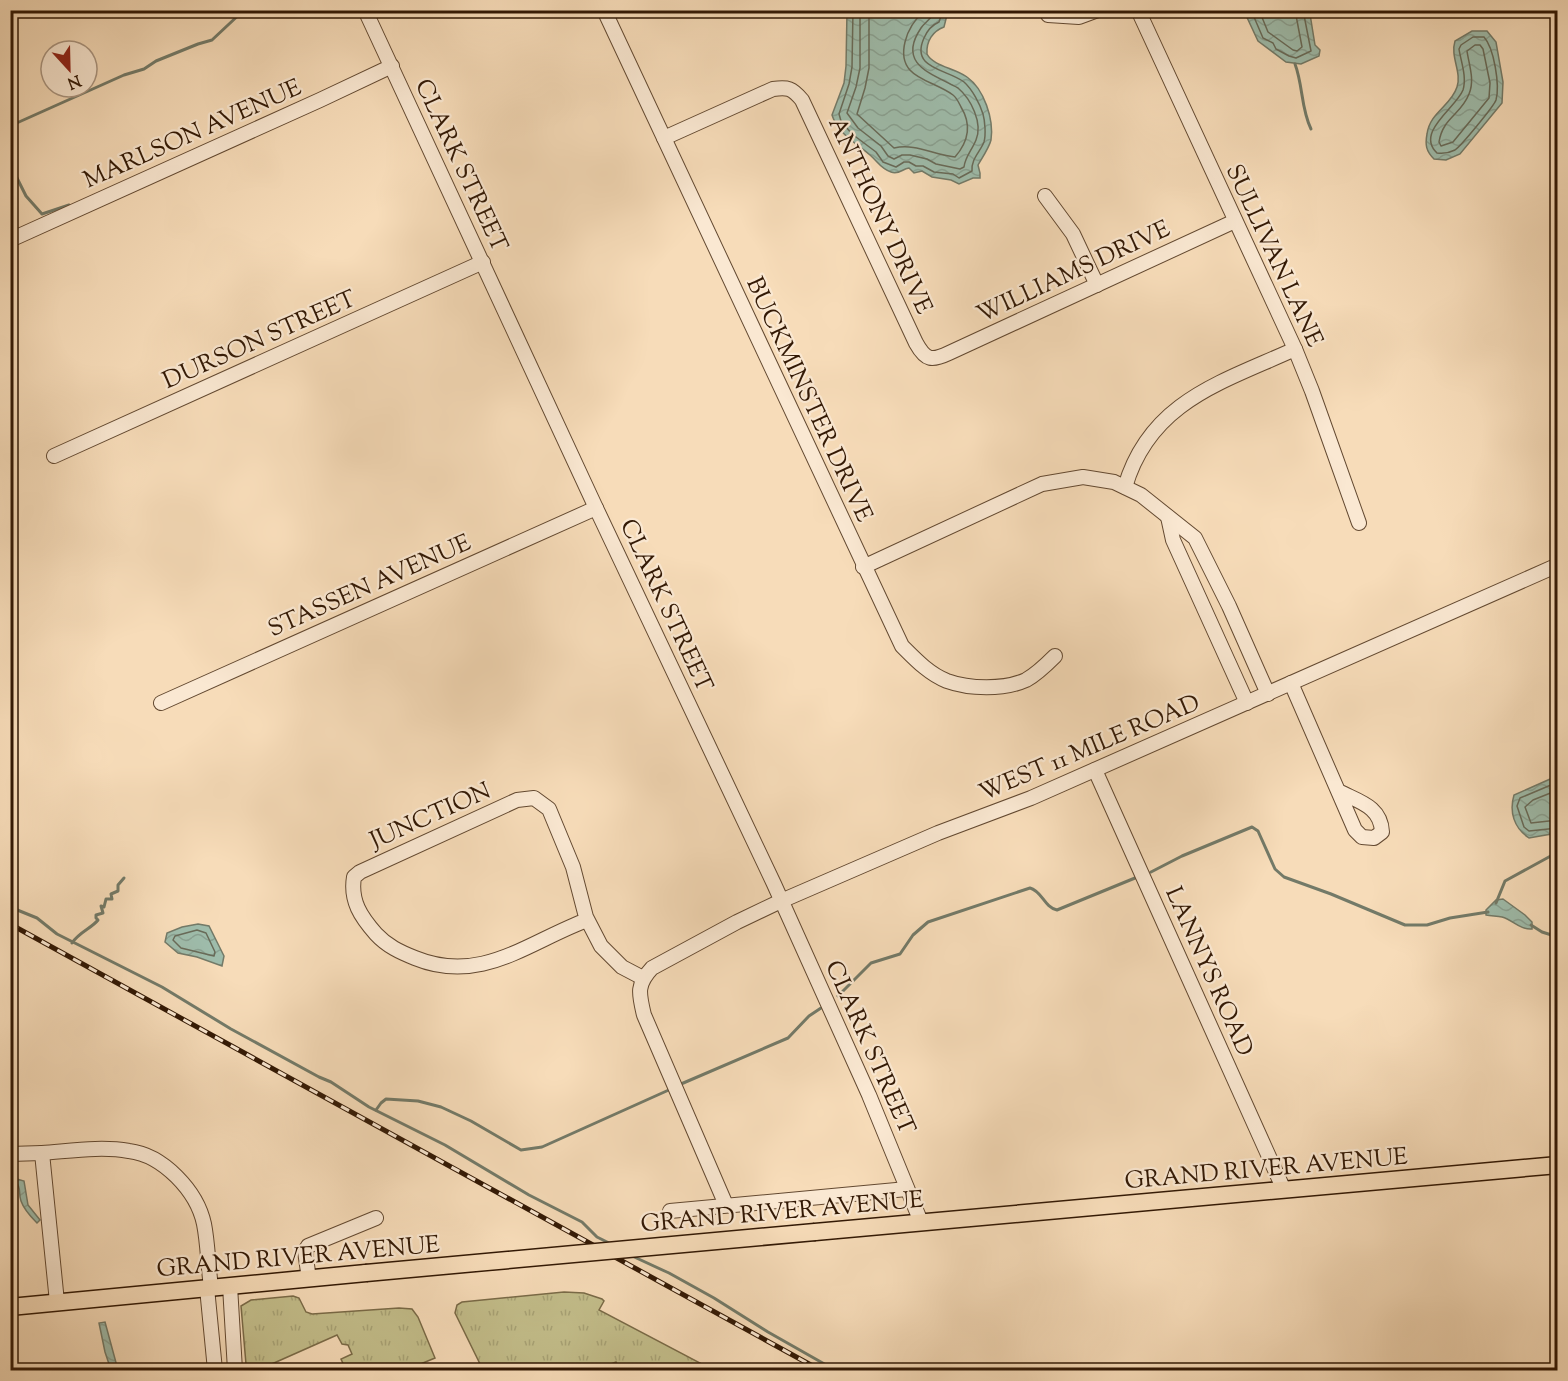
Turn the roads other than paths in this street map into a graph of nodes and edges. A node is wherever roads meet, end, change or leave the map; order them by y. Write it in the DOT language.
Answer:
graph roads {
  1 [pos="365,10"];
  2 [pos="604,10"];
  3 [pos="1098,10"];
  4 [pos="1138,10"];
  5 [pos="1048,15"];
  6 [pos="392,66"];
  7 [pos="664,138"];
  8 [pos="1046,196"];
  9 [pos="1235,220"];
  10 [pos="10,240"];
  11 [pos="483,262"];
  12 [pos="1097,285"];
  13 [pos="1295,349"];
  14 [pos="930,358"];
  15 [pos="54,456"];
  16 [pos="1125,487"];
  17 [pos="596,508"];
  18 [pos="1168,517"];
  19 [pos="1359,523"];
  20 [pos="1557,565"];
  21 [pos="863,567"];
  22 [pos="1229,606"];
  23 [pos="1207,615"];
  24 [pos="1055,656"];
  25 [pos="1291,683"];
  26 [pos="1268,694"];
  27 [pos="1247,703"];
  28 [pos="161,704"];
  29 [pos="1095,770"];
  30 [pos="1340,792"];
  31 [pos="781,901"];
  32 [pos="587,920"];
  33 [pos="643,978"];
  34 [pos="10,1154"];
  35 [pos="42,1154"];
  36 [pos="1557,1165"];
  37 [pos="907,1189"];
  38 [pos="1284,1190"];
  39 [pos="726,1205"];
  40 [pos="670,1211"];
  41 [pos="376,1218"];
  42 [pos="921,1222"];
  43 [pos="309,1279"];
  44 [pos="230,1286"];
  45 [pos="209,1288"];
  46 [pos="57,1302"];
  47 [pos="10,1307"];
  48 [pos="215,1371"];
  49 [pos="235,1371"];
  1 -- 6 [label="street, CLARK STREET"];
  2 -- 7 [label="street, BUCKMINSTER DRIVE"];
  3 -- 5 [label="street"];
  4 -- 9 [label="street, SULLIVAN LANE"];
  6 -- 10 [label="street, MARLSON AVENUE"];
  6 -- 11 [label="street, CLARK STREET"];
  7 -- 14 [label="street, ANTHONY DRIVE"];
  7 -- 21 [label="street, BUCKMINSTER DRIVE"];
  8 -- 12 [label="street"];
  9 -- 12 [label="street, WILLIAMS DRIVE"];
  9 -- 13 [label="street, SULLIVAN LANE"];
  11 -- 15 [label="street, DURSON STREET"];
  11 -- 17 [label="street, CLARK STREET"];
  12 -- 14 [label="street, WILLIAMS DRIVE"];
  13 -- 16 [label="street"];
  13 -- 19 [label="street, SULLIVAN LANE"];
  16 -- 18 [label="street"];
  16 -- 21 [label="street"];
  17 -- 28 [label="street, STASSEN AVENUE"];
  17 -- 31 [label="street, CLARK STREET"];
  18 -- 22 [label="street"];
  18 -- 23 [label="street"];
  20 -- 25 [label="street, WEST 11 MILE ROAD"];
  21 -- 24 [label="street, BUCKMINSTER DRIVE"];
  22 -- 23 [label="street"];
  22 -- 26 [label="street"];
  23 -- 27 [label="street"];
  25 -- 26 [label="street, WEST 11 MILE ROAD"];
  25 -- 30 [label="street"];
  26 -- 27 [label="street, WEST 11 MILE ROAD"];
  27 -- 29 [label="street, WEST 11 MILE ROAD"];
  29 -- 31 [label="street, WEST 11 MILE ROAD"];
  29 -- 38 [label="street, LANNYS ROAD"];
  31 -- 33 [label="street, WEST 11 MILE ROAD"];
  31 -- 37 [label="street, CLARK STREET"];
  32 -- 32 [label="street, JUNCTION"];
  32 -- 33 [label="street"];
  33 -- 39 [label="street"];
  34 -- 35 [label="street"];
  35 -- 45 [label="street"];
  35 -- 46 [label="street"];
  36 -- 38 [label="main road, GRAND RIVER AVENUE"];
  37 -- 39 [label="street"];
  37 -- 42 [label="street, CLARK STREET"];
  38 -- 42 [label="main road, GRAND RIVER AVENUE"];
  39 -- 40 [label="street"];
  41 -- 43 [label="street"];
  42 -- 43 [label="main road, GRAND RIVER AVENUE, bridge"];
  43 -- 44 [label="main road, GRAND RIVER AVENUE"];
  44 -- 45 [label="main road, GRAND RIVER AVENUE"];
  44 -- 49 [label="street"];
  45 -- 46 [label="main road, GRAND RIVER AVENUE"];
  45 -- 48 [label="street"];
  46 -- 47 [label="main road, GRAND RIVER AVENUE"];
}
